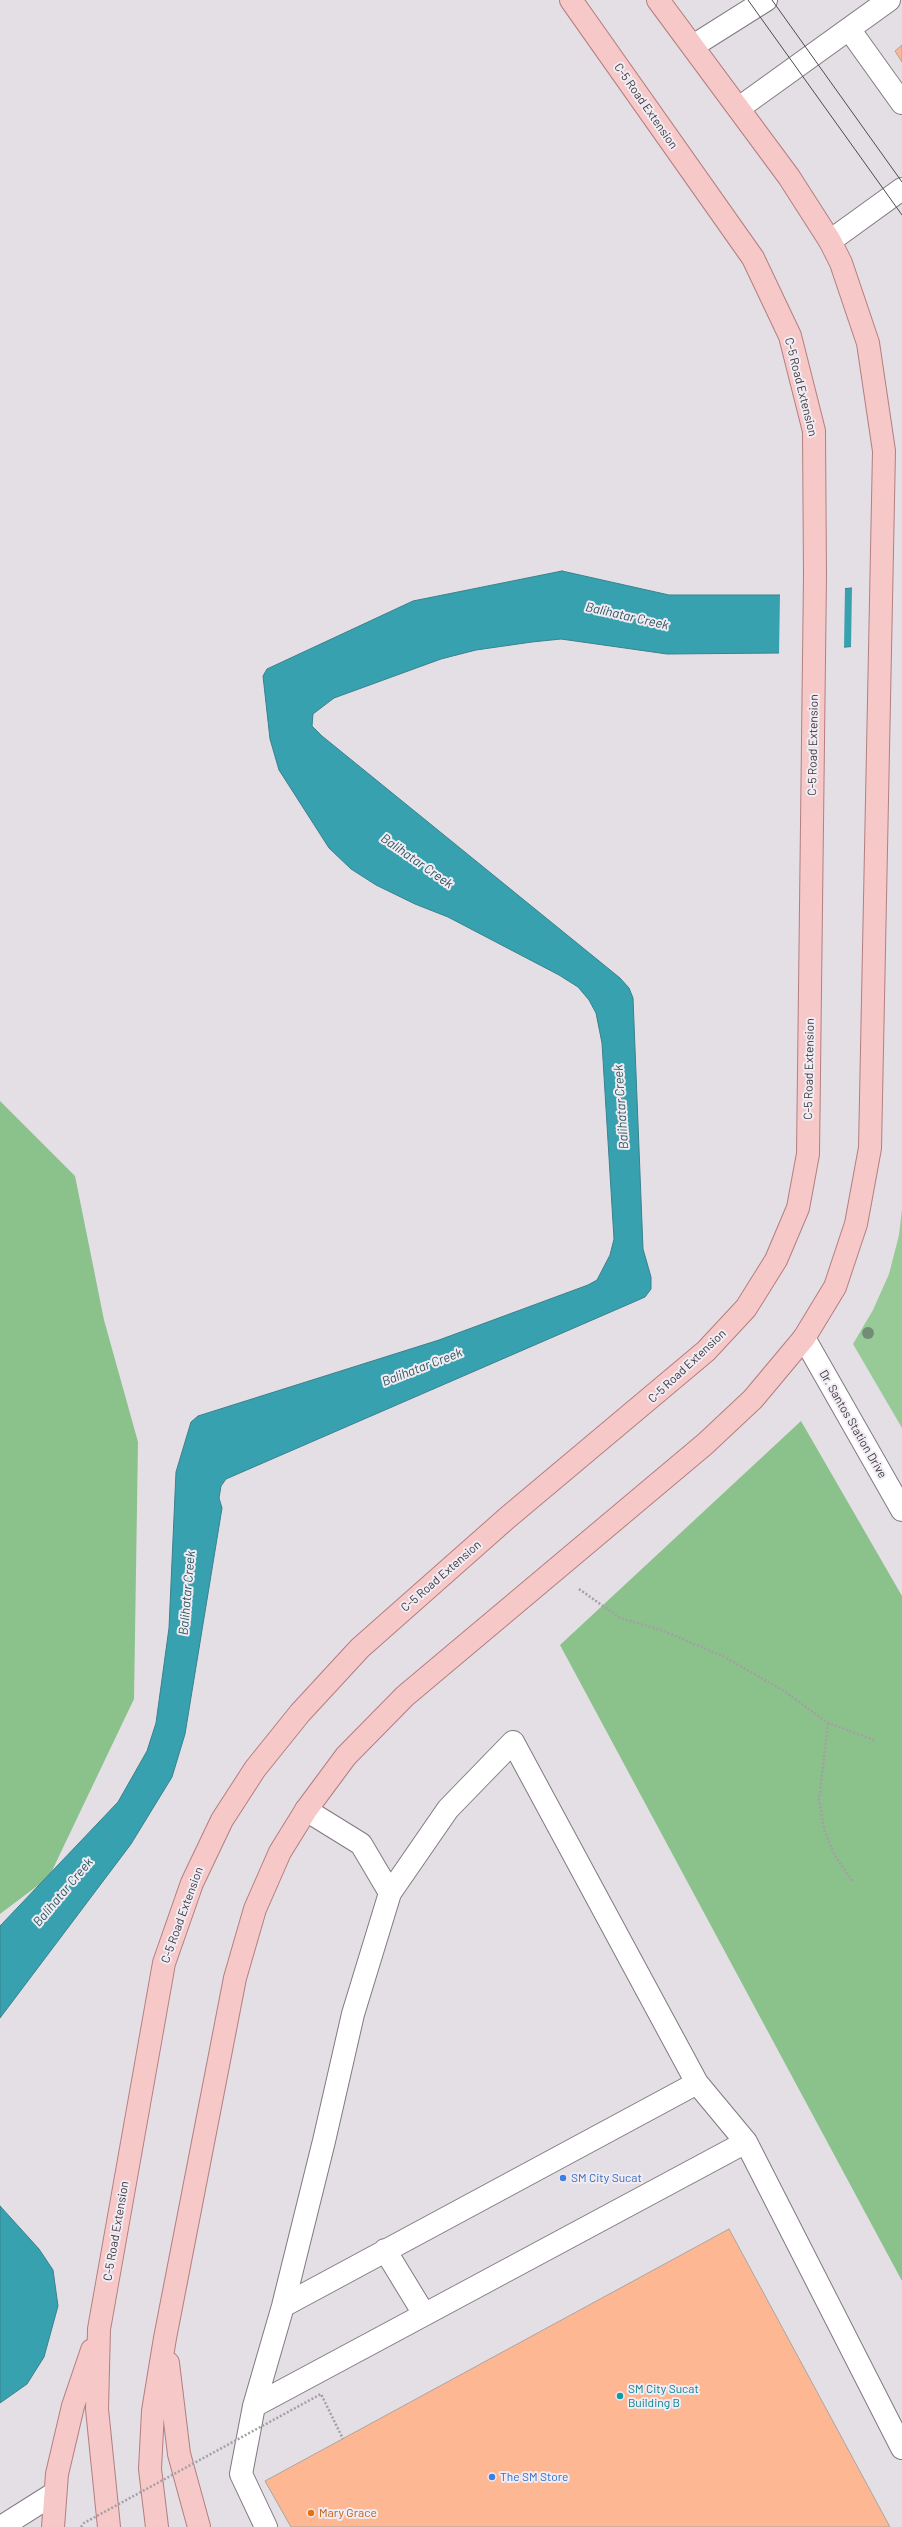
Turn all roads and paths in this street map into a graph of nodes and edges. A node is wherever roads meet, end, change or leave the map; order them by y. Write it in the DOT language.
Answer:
graph roads {
  1 [pos="571,0"];
  2 [pos="658,0"];
  3 [pos="766,0"];
  4 [pos="889,0"];
  5 [pos="849,29"];
  6 [pos="693,46"];
  7 [pos="902,103"];
  8 [pos="739,108"];
  9 [pos="902,189"];
  10 [pos="830,241"];
  11 [pos="804,1338"];
  12 [pos="902,1510"];
  13 [pos="556,1569"];
  14 [pos="828,1723"];
  15 [pos="874,1740"];
  16 [pos="306,1810"];
  17 [pos="852,1880"];
  18 [pos="390,1893"];
  19 [pos="697,2083"];
  20 [pos="746,2142"];
  21 [pos="385,2250"];
  22 [pos="283,2306"];
  23 [pos="424,2314"];
  24 [pos="99,2329"];
  25 [pos="165,2338"];
  26 [pos="254,2406"];
  27 [pos="343,2439"];
  28 [pos="902,2448"];
  29 [pos="55,2493"];
  30 [pos="1,2527"];
  31 [pos="53,2527"];
  32 [pos="81,2527"];
  33 [pos="109,2527"];
  34 [pos="157,2527"];
  35 [pos="199,2527"];
  36 [pos="266,2527"];
  1 -- 24 [label="main road, C-5 Road Extension"];
  2 -- 6 [label="main road"];
  3 -- 6 [label="street"];
  4 -- 5 [label="street"];
  5 -- 7 [label="street"];
  5 -- 8 [label="street"];
  6 -- 8 [label="main road"];
  8 -- 10 [label="main road"];
  9 -- 10 [label="street"];
  10 -- 11 [label="main road"];
  11 -- 12 [label="street, Dr. Santos Station Drive"];
  11 -- 13 [label="main road"];
  13 -- 14 [label="path"];
  13 -- 16 [label="main road"];
  14 -- 15 [label="path"];
  14 -- 17 [label="path"];
  16 -- 18 [label="street"];
  16 -- 25 [label="main road"];
  18 -- 19 [label="street"];
  18 -- 22 [label="street"];
  19 -- 20 [label="street"];
  19 -- 21 [label="street"];
  20 -- 23 [label="street"];
  20 -- 28 [label="street"];
  21 -- 22 [label="street"];
  21 -- 23 [label="street"];
  22 -- 26 [label="street"];
  23 -- 26 [label="street"];
  24 -- 29 [label="main road"];
  24 -- 33 [label="main road, C-5 Road Extension"];
  25 -- 34 [label="main road"];
  25 -- 35 [label="main road"];
  26 -- 36 [label="street"];
  27 -- 32 [label="path, bridge"];
  29 -- 30 [label="street"];
  29 -- 31 [label="main road"];
}
